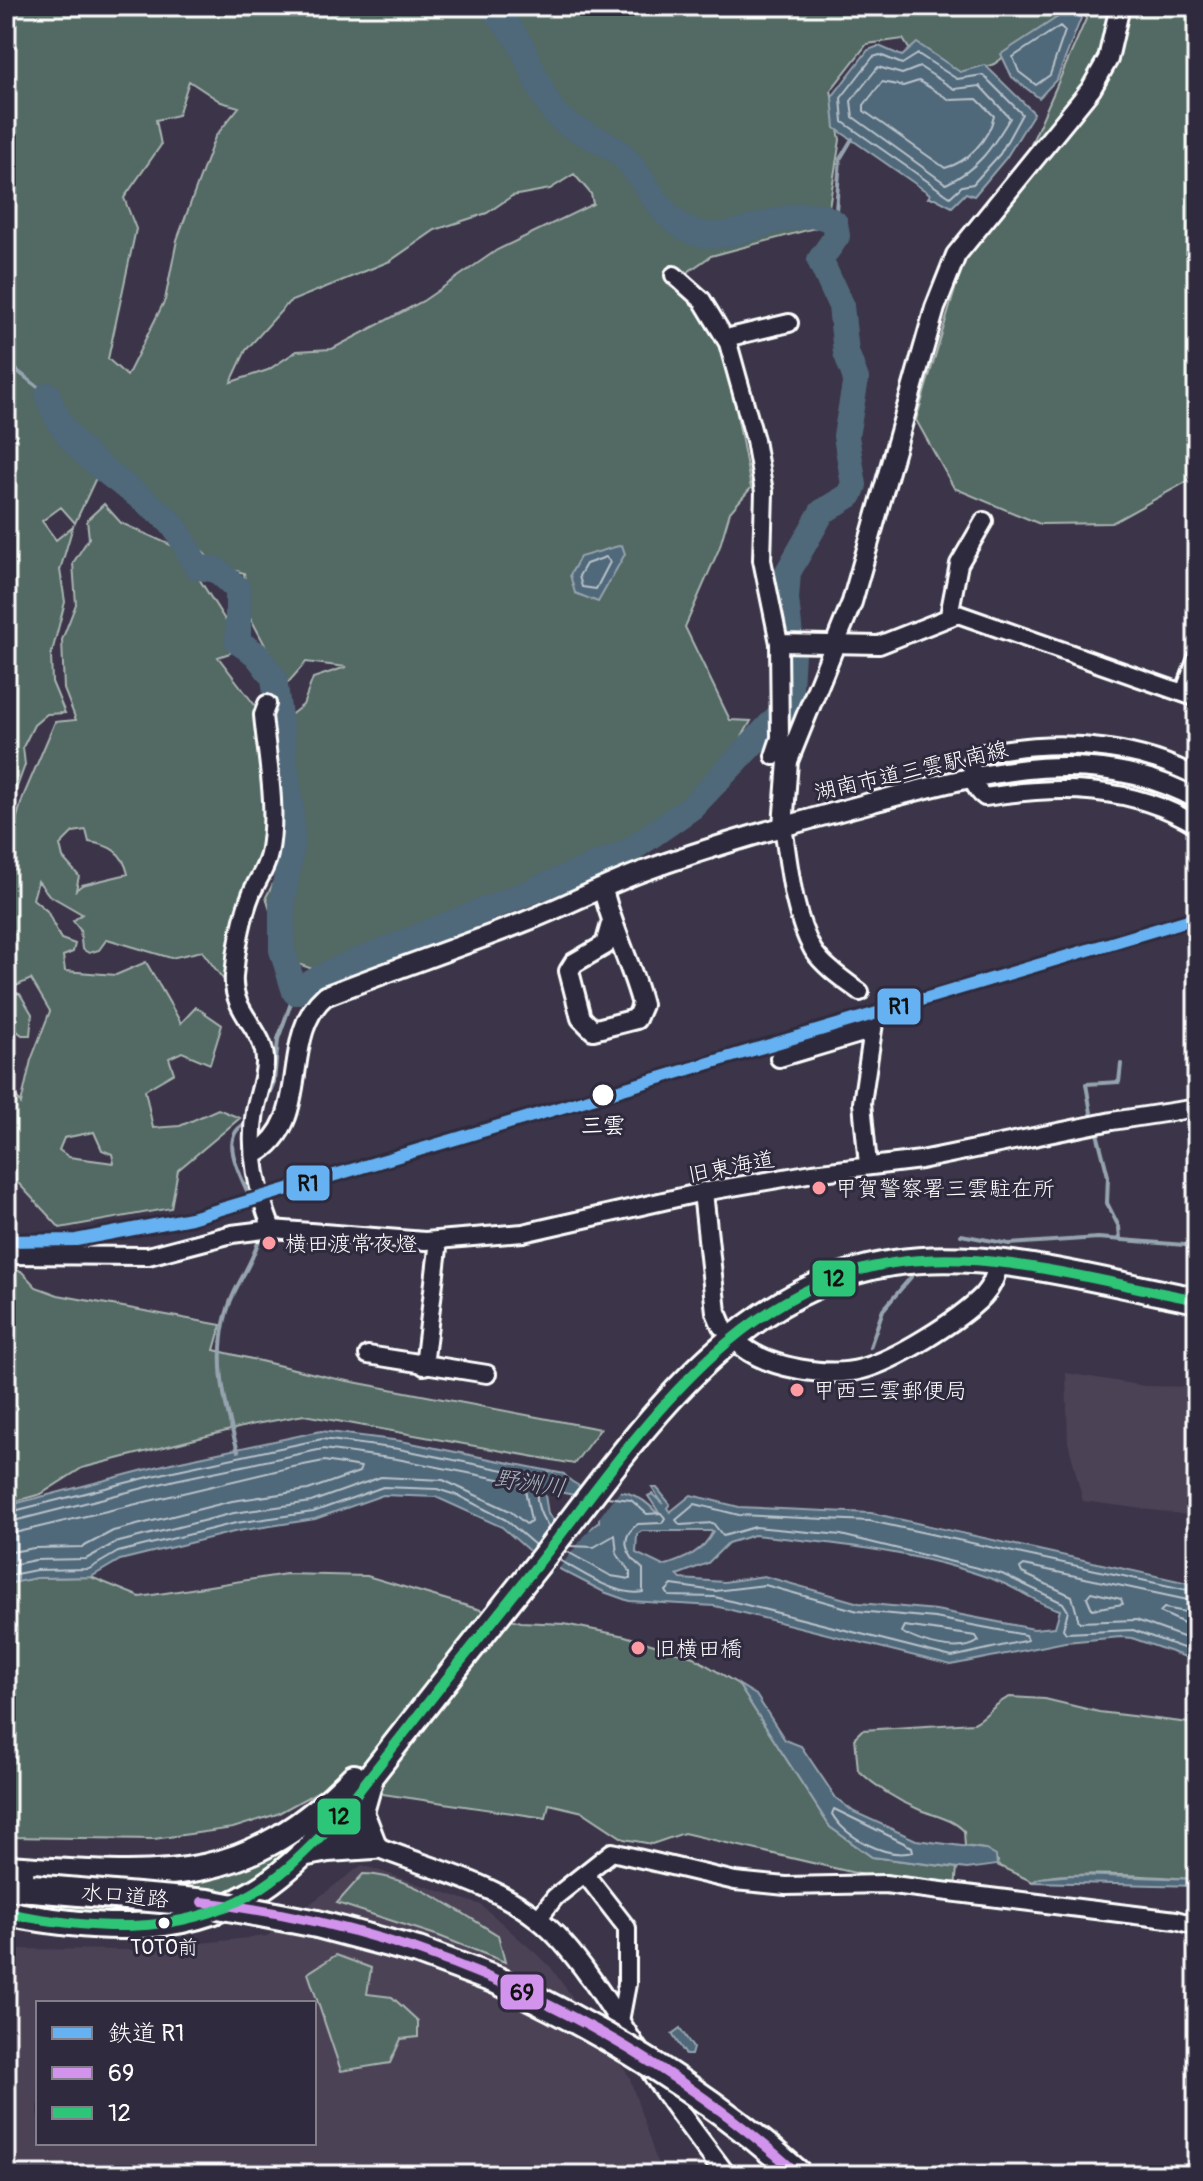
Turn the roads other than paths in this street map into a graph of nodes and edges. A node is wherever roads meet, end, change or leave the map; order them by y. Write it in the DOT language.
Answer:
graph roads {
  1 [pos="1120,6"];
  2 [pos="674,275"];
  3 [pos="789,323"];
  4 [pos="726,338"];
  5 [pos="984,521"];
  6 [pos="949,615"];
  7 [pos="779,643"];
  8 [pos="835,647"];
  9 [pos="1197,658"];
  10 [pos="1190,695"];
  11 [pos="267,704"];
  12 [pos="774,756"];
  13 [pos="972,776"];
  14 [pos="1197,777"];
  15 [pos="1197,799"];
  16 [pos="1197,825"];
  17 [pos="783,826"];
  18 [pos="603,889"];
  19 [pos="611,924"];
  20 [pos="597,952"];
  21 [pos="633,976"];
  22 [pos="860,992"];
  23 [pos="779,1058"];
  24 [pos="1197,1108"];
  25 [pos="255,1154"];
  26 [pos="868,1165"];
  27 [pos="703,1192"];
  28 [pos="265,1230"];
  29 [pos="439,1240"];
  30 [pos="6,1255"];
  31 [pos="999,1263"];
  32 [pos="1197,1300"];
  33 [pos="722,1326"];
  34 [pos="743,1347"];
  35 [pos="368,1355"];
  36 [pos="424,1366"];
  37 [pos="487,1374"];
  38 [pos="402,1735"];
  39 [pos="351,1797"];
  40 [pos="332,1825"];
  41 [pos="279,1841"];
  42 [pos="374,1846"];
  43 [pos="302,1854"];
  44 [pos="6,1868"];
  45 [pos="585,1874"];
  46 [pos="6,1887"];
  47 [pos="6,1913"];
  48 [pos="538,1919"];
  49 [pos="1197,1926"];
  50 [pos="620,2021"];
  51 [pos="726,2175"];
  52 [pos="799,2175"];
  1 -- 8 [label="street"];
  2 -- 4 [label="street"];
  3 -- 4 [label="street"];
  4 -- 7 [label="street"];
  5 -- 6 [label="street"];
  6 -- 8 [label="street"];
  6 -- 10 [label="street"];
  7 -- 8 [label="street"];
  7 -- 12 [label="street"];
  8 -- 17 [label="street"];
  9 -- 10 [label="street"];
  11 -- 25 [label="street"];
  13 -- 14 [label="street"];
  13 -- 15 [label="street, 湖南市道三雲駅南線"];
  13 -- 16 [label="street"];
  13 -- 17 [label="street, 湖南市道三雲駅南線"];
  17 -- 18 [label="street, 湖南市道三雲駅南線"];
  17 -- 22 [label="street"];
  18 -- 19 [label="street"];
  18 -- 25 [label="street, 湖南市道三雲駅南線"];
  19 -- 20 [label="street"];
  19 -- 21 [label="street"];
  20 -- 21 [label="street"];
  20 -- 21 [label="street"];
  23 -- 26 [label="street"];
  24 -- 26 [label="street, 旧東海道"];
  25 -- 28 [label="street"];
  26 -- 27 [label="street, 旧東海道"];
  27 -- 29 [label="street, 旧東海道"];
  27 -- 33 [label="street"];
  28 -- 29 [label="street, 旧東海道"];
  28 -- 30 [label="street, 旧東海道"];
  29 -- 36 [label="street"];
  31 -- 32 [label="main road"];
  31 -- 34 [label="street"];
  31 -- 38 [label="main road"];
  35 -- 36 [label="street"];
  36 -- 37 [label="street"];
  38 -- 39 [label="main road"];
  38 -- 39 [label="main road"];
  39 -- 40 [label="main road"];
  39 -- 41 [label="main road"];
  39 -- 42 [label="main road"];
  40 -- 41 [label="main road"];
  40 -- 42 [label="street"];
  40 -- 43 [label="main road"];
  41 -- 44 [label="main road"];
  42 -- 43 [label="main road"];
  42 -- 48 [label="street"];
  43 -- 47 [label="main road"];
  45 -- 48 [label="street"];
  45 -- 49 [label="street"];
  45 -- 50 [label="street"];
  46 -- 52 [label="highway, 水口道路, bridge"];
  48 -- 50 [label="street"];
  50 -- 51 [label="street"];
}
